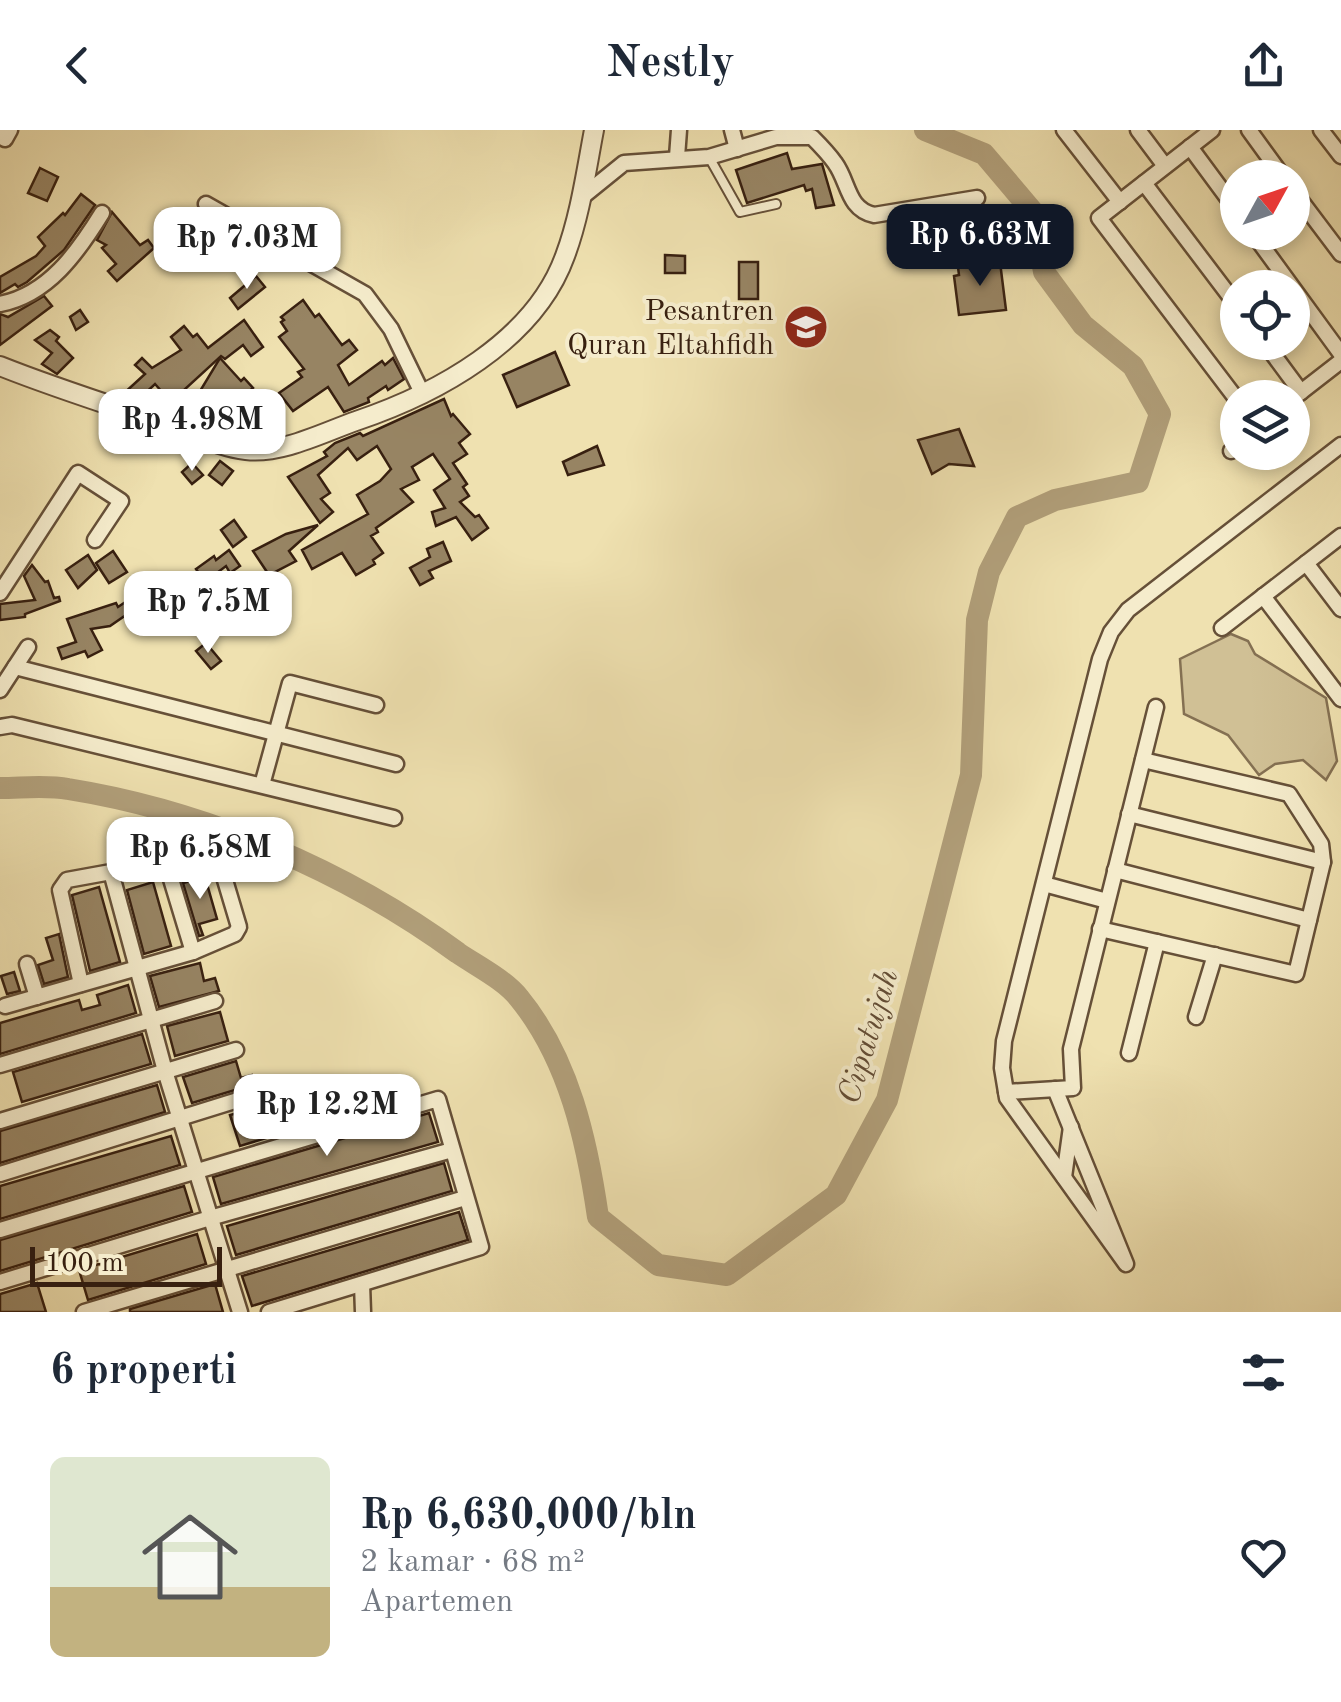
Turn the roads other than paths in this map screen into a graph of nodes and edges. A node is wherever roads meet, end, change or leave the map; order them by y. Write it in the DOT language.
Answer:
graph roads {
  1 [pos="10,130"];
  2 [pos="594,130"];
  3 [pos="680,130"];
  4 [pos="732,130"];
  5 [pos="1064,130"];
  6 [pos="1138,130"];
  7 [pos="1249,130"];
  8 [pos="1321,130"];
  9 [pos="1209,131"];
  10 [pos="0,136"];
  11 [pos="1190,147"];
  12 [pos="737,149"];
  13 [pos="1341,156"];
  14 [pos="676,157"];
  15 [pos="710,157"];
  16 [pos="1271,160"];
  17 [pos="1165,166"];
  18 [pos="1144,183"];
  19 [pos="1220,188"];
  20 [pos="582,197"];
  21 [pos="978,198"];
  22 [pos="1120,202"];
  23 [pos="206,204"];
  24 [pos="776,204"];
  25 [pos="102,213"];
  26 [pos="1310,213"];
  27 [pos="1265,250"];
  28 [pos="1341,254"];
  29 [pos="1220,283"];
  30 [pos="0,304"];
  31 [pos="1341,358"];
  32 [pos="0,366"];
  33 [pos="1222,380"];
  34 [pos="1310,384"];
  35 [pos="423,394"];
  36 [pos="1338,454"];
  37 [pos="1341,536"];
  38 [pos="95,540"];
  39 [pos="1306,563"];
  40 [pos="0,592"];
  41 [pos="1263,596"];
  42 [pos="1341,609"];
  43 [pos="1222,628"];
  44 [pos="28,647"];
  45 [pos="15,667"];
  46 [pos="0,690"];
  47 [pos="1341,699"];
  48 [pos="376,705"];
  49 [pos="1156,707"];
  50 [pos="0,728"];
  51 [pos="276,734"];
  52 [pos="1142,760"];
  53 [pos="396,764"];
  54 [pos="262,786"];
  55 [pos="1129,814"];
  56 [pos="394,818"];
  57 [pos="1323,862"];
  58 [pos="167,866"];
  59 [pos="1115,870"];
  60 [pos="111,872"];
  61 [pos="1044,884"];
  62 [pos="1107,901"];
  63 [pos="1309,920"];
  64 [pos="1100,928"];
  65 [pos="1157,942"];
  66 [pos="193,952"];
  67 [pos="1214,955"];
  68 [pos="27,964"];
  69 [pos="135,968"];
  70 [pos="81,984"];
  71 [pos="37,996"];
  72 [pos="215,1001"];
  73 [pos="5,1006"];
  74 [pos="1196,1017"];
  75 [pos="151,1020"];
  76 [pos="236,1050"];
  77 [pos="1129,1053"];
  78 [pos="0,1066"];
  79 [pos="165,1072"];
  80 [pos="1055,1089"];
  81 [pos="267,1091"];
  82 [pos="1006,1092"];
  83 [pos="179,1116"];
  84 [pos="0,1121"];
  85 [pos="1071,1127"];
  86 [pos="452,1150"];
  87 [pos="194,1170"];
  88 [pos="0,1174"];
  89 [pos="1064,1177"];
  90 [pos="466,1198"];
  91 [pos="210,1218"];
  92 [pos="0,1230"];
  93 [pos="227,1272"];
  94 [pos="0,1282"];
  95 [pos="362,1284"];
  96 [pos="300,1308"];
  97 [pos="84,1312"];
  98 [pos="240,1312"];
  99 [pos="269,1312"];
  100 [pos="363,1312"];
  1 -- 10 [label="street"];
  2 -- 20 [label="street"];
  3 -- 14 [label="street"];
  4 -- 12 [label="street"];
  5 -- 22 [label="street"];
  6 -- 17 [label="street"];
  7 -- 16 [label="street"];
  8 -- 13 [label="street"];
  9 -- 11 [label="street"];
  11 -- 17 [label="street"];
  11 -- 19 [label="street"];
  12 -- 15 [label="street"];
  12 -- 21 [label="street"];
  14 -- 15 [label="street"];
  14 -- 20 [label="street"];
  15 -- 24 [label="lane"];
  17 -- 18 [label="street"];
  18 -- 22 [label="street"];
  18 -- 29 [label="street"];
  20 -- 35 [label="street"];
  22 -- 33 [label="street"];
  23 -- 35 [label="street"];
  25 -- 30 [label="street"];
  26 -- 28 [label="street"];
  27 -- 31 [label="street"];
  31 -- 34 [label="street"];
  32 -- 35 [label="street"];
  36 -- 61 [label="street"];
  37 -- 39 [label="street"];
  38 -- 40 [label="street"];
  39 -- 41 [label="street"];
  39 -- 42 [label="street"];
  41 -- 43 [label="street"];
  41 -- 47 [label="street"];
  44 -- 45 [label="street"];
  45 -- 46 [label="street"];
  45 -- 51 [label="street"];
  48 -- 51 [label="street"];
  49 -- 52 [label="street"];
  50 -- 54 [label="street"];
  51 -- 53 [label="street"];
  51 -- 54 [label="street"];
  52 -- 55 [label="street"];
  52 -- 57 [label="street"];
  54 -- 56 [label="street"];
  55 -- 57 [label="street"];
  55 -- 59 [label="street"];
  57 -- 63 [label="street"];
  58 -- 60 [label="street"];
  58 -- 66 [label="street"];
  58 -- 66 [label="street"];
  59 -- 62 [label="street"];
  59 -- 63 [label="street"];
  60 -- 69 [label="street"];
  60 -- 70 [label="street"];
  61 -- 62 [label="street"];
  61 -- 82 [label="street"];
  62 -- 64 [label="street"];
  63 -- 67 [label="street"];
  64 -- 65 [label="street"];
  64 -- 80 [label="street"];
  65 -- 67 [label="street"];
  65 -- 77 [label="street"];
  66 -- 69 [label="street"];
  67 -- 74 [label="street"];
  68 -- 71 [label="street"];
  69 -- 70 [label="street"];
  69 -- 75 [label="street"];
  70 -- 71 [label="street"];
  71 -- 73 [label="street"];
  72 -- 75 [label="street"];
  75 -- 78 [label="street"];
  75 -- 79 [label="street"];
  76 -- 79 [label="street"];
  79 -- 83 [label="street"];
  79 -- 84 [label="street"];
  80 -- 82 [label="street"];
  80 -- 85 [label="street"];
  81 -- 83 [label="street"];
  82 -- 89 [label="street"];
  83 -- 87 [label="street"];
  83 -- 88 [label="street"];
  85 -- 89 [label="street"];
  85 -- 89 [label="street"];
  86 -- 87 [label="street"];
  86 -- 90 [label="street"];
  86 -- 91 [label="street"];
  87 -- 91 [label="street"];
  87 -- 92 [label="street"];
  90 -- 93 [label="street"];
  90 -- 95 [label="street"];
  91 -- 93 [label="street"];
  91 -- 94 [label="street"];
  93 -- 97 [label="street"];
  93 -- 98 [label="street"];
  95 -- 96 [label="street"];
  95 -- 100 [label="street"];
  96 -- 99 [label="street"];
}
